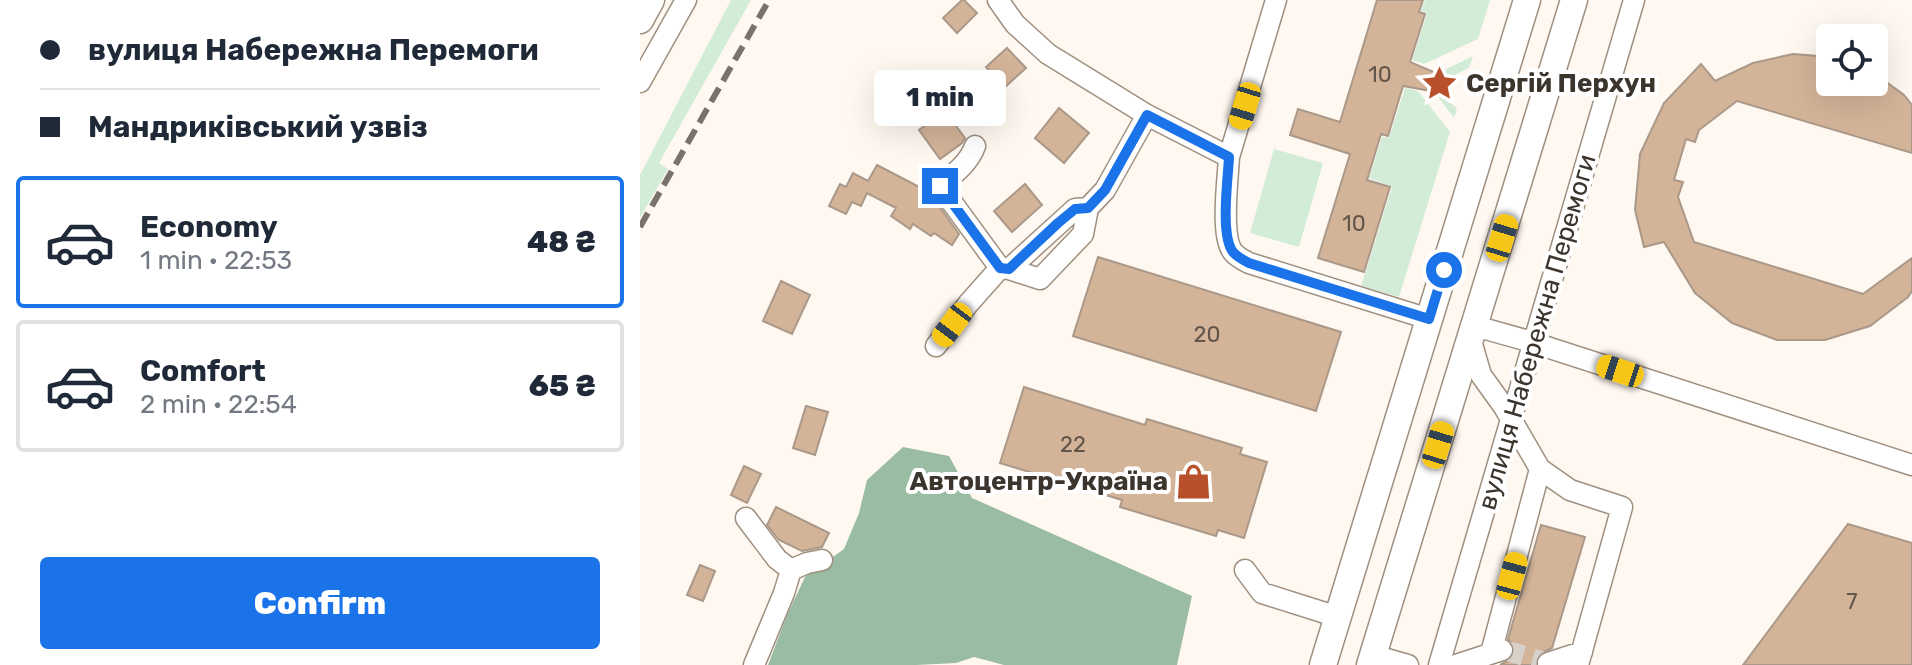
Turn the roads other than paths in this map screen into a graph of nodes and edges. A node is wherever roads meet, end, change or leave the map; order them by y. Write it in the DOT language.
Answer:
graph roads {
  1 [pos="651,0"];
  2 [pos="686,0"];
  3 [pos="998,0"];
  4 [pos="1276,0"];
  5 [pos="1527,0"];
  6 [pos="1574,0"];
  7 [pos="1634,0"];
  8 [pos="640,20"];
  9 [pos="640,82"];
  10 [pos="1147,115"];
  11 [pos="975,146"];
  12 [pos="1229,157"];
  13 [pos="1088,208"];
  14 [pos="1004,268"];
  15 [pos="1429,319"];
  16 [pos="1473,333"];
  17 [pos="1532,343"];
  18 [pos="936,346"];
  19 [pos="1512,421"];
  20 [pos="1387,458"];
  21 [pos="1912,465"];
  22 [pos="1540,469"];
  23 [pos="1430,472"];
  24 [pos="746,518"];
  25 [pos="822,560"];
  26 [pos="791,570"];
  27 [pos="1245,570"];
  28 [pos="1338,617"];
  29 [pos="1580,658"];
  30 [pos="1372,660"];
  31 [pos="1548,663"];
  32 [pos="754,665"];
  33 [pos="1323,665"];
  34 [pos="1408,665"];
  35 [pos="1439,665"];
  36 [pos="1456,665"];
  1 -- 8 [label="main road"];
  2 -- 9 [label="street"];
  3 -- 10 [label="street"];
  4 -- 12 [label="street"];
  5 -- 15 [label="main road"];
  6 -- 16 [label="main road"];
  7 -- 17 [label="street, вулиця Набережна Перемоги"];
  10 -- 12 [label="street"];
  10 -- 13 [label="street"];
  11 -- 14 [label="street"];
  12 -- 15 [label="street"];
  13 -- 14 [label="street"];
  13 -- 14 [label="street"];
  14 -- 18 [label="street"];
  15 -- 20 [label="main road"];
  16 -- 17 [label="street"];
  16 -- 19 [label="street"];
  16 -- 23 [label="main road"];
  17 -- 19 [label="street, вулиця Набережна Перемоги"];
  17 -- 21 [label="street"];
  19 -- 22 [label="street"];
  19 -- 35 [label="street, вулиця Набережна Перемоги"];
  20 -- 23 [label="main road"];
  20 -- 28 [label="main road"];
  22 -- 29 [label="street"];
  22 -- 36 [label="street"];
  23 -- 30 [label="main road"];
  24 -- 26 [label="street"];
  25 -- 26 [label="street"];
  26 -- 32 [label="street"];
  27 -- 28 [label="street"];
  28 -- 33 [label="main road"];
  29 -- 31 [label="street"];
  30 -- 34 [label="street"];
}
